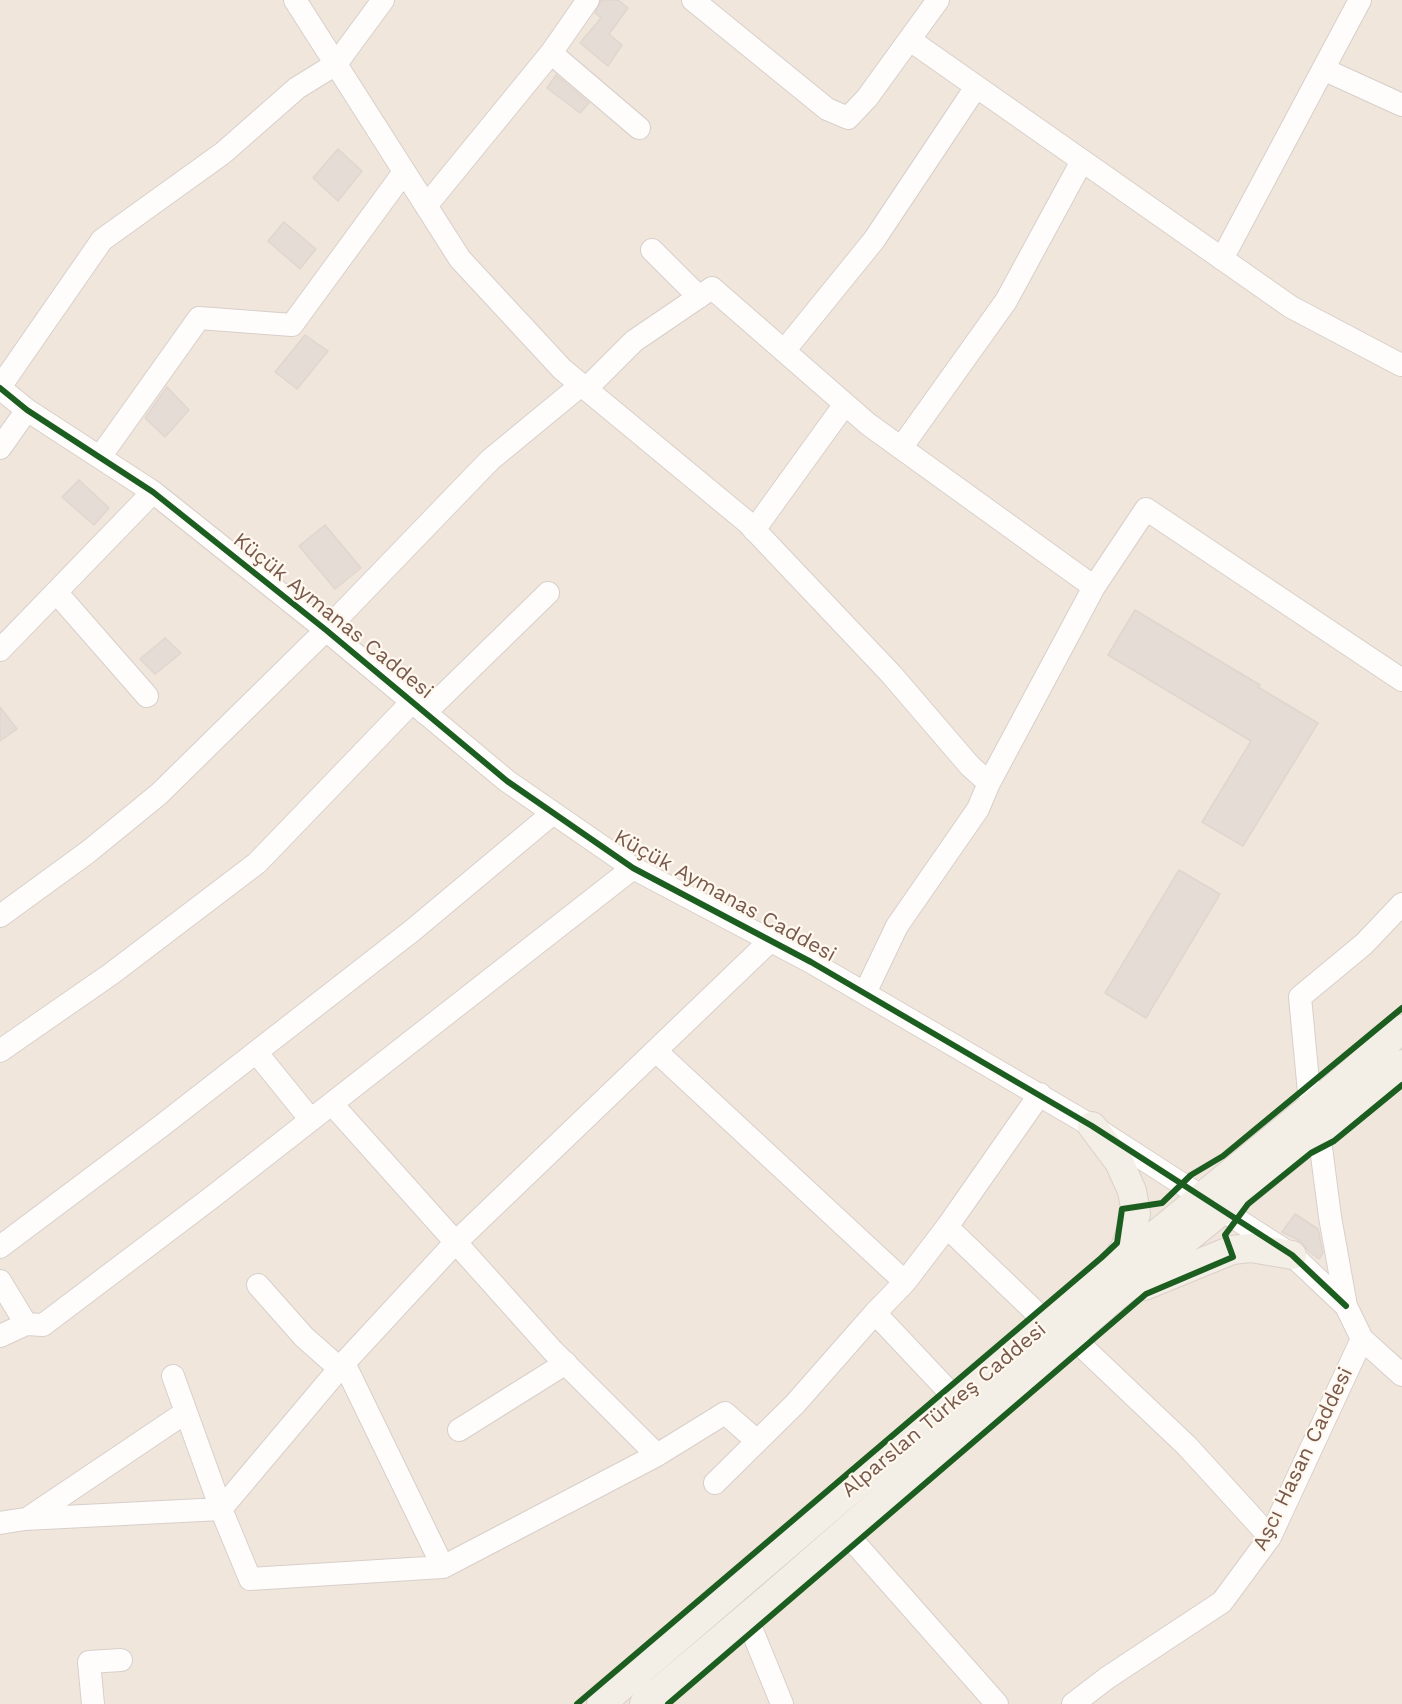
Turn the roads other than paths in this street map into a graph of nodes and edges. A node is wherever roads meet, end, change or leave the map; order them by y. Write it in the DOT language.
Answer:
graph roads {
  1 [pos="295,0"];
  2 [pos="383,0"];
  3 [pos="588,0"];
  4 [pos="693,0"];
  5 [pos="938,0"];
  6 [pos="1360,0"];
  7 [pos="910,40"];
  8 [pos="550,53"];
  9 [pos="336,64"];
  10 [pos="1323,69"];
  11 [pos="976,87"];
  12 [pos="1402,105"];
  13 [pos="639,128"];
  14 [pos="1082,161"];
  15 [pos="404,172"];
  16 [pos="426,206"];
  17 [pos="652,250"];
  18 [pos="1222,259"];
  19 [pos="699,297"];
  20 [pos="784,351"];
  21 [pos="1401,365"];
  22 [pos="584,387"];
  23 [pos="0,388"];
  24 [pos="845,404"];
  25 [pos="27,410"];
  26 [pos="0,448"];
  27 [pos="901,448"];
  28 [pos="100,457"];
  29 [pos="153,492"];
  30 [pos="754,530"];
  31 [pos="1094,587"];
  32 [pos="56,592"];
  33 [pos="549,593"];
  34 [pos="326,630"];
  35 [pos="0,650"];
  36 [pos="1402,680"];
  37 [pos="147,696"];
  38 [pos="419,707"];
  39 [pos="989,783"];
  40 [pos="553,813"];
  41 [pos="633,868"];
  42 [pos="1402,904"];
  43 [pos="0,916"];
  44 [pos="771,940"];
  45 [pos="865,993"];
  46 [pos="1402,1029"];
  47 [pos="0,1051"];
  48 [pos="656,1051"];
  49 [pos="256,1052"];
  50 [pos="1402,1064"];
  51 [pos="1040,1094"];
  52 [pos="1316,1103"];
  53 [pos="332,1104"];
  54 [pos="311,1120"];
  55 [pos="1092,1126"];
  56 [pos="1320,1132"];
  57 [pos="1212,1204"];
  58 [pos="947,1227"];
  59 [pos="455,1243"];
  60 [pos="0,1247"];
  61 [pos="1292,1256"];
  62 [pos="0,1281"];
  63 [pos="904,1282"];
  64 [pos="1112,1284"];
  65 [pos="258,1285"];
  66 [pos="1346,1306"];
  67 [pos="875,1312"];
  68 [pos="26,1324"];
  69 [pos="1059,1330"];
  70 [pos="0,1336"];
  71 [pos="1362,1339"];
  72 [pos="566,1363"];
  73 [pos="341,1366"];
  74 [pos="1402,1375"];
  75 [pos="173,1376"];
  76 [pos="956,1399"];
  77 [pos="186,1412"];
  78 [pos="459,1430"];
  79 [pos="757,1442"];
  80 [pos="657,1455"];
  81 [pos="715,1483"];
  82 [pos="220,1509"];
  83 [pos="25,1519"];
  84 [pos="0,1523"];
  85 [pos="845,1532"];
  86 [pos="1270,1537"];
  87 [pos="443,1567"];
  88 [pos="747,1618"];
  89 [pos="121,1660"];
  90 [pos="93,1704"];
  91 [pos="601,1704"];
  92 [pos="644,1704"];
  93 [pos="782,1704"];
  94 [pos="997,1704"];
  95 [pos="1073,1704"];
  1 -- 9 [label="street"];
  2 -- 9 [label="street"];
  3 -- 8 [label="street"];
  4 -- 7 [label="street"];
  5 -- 7 [label="street"];
  6 -- 10 [label="street"];
  7 -- 11 [label="street"];
  8 -- 13 [label="street"];
  8 -- 16 [label="street"];
  9 -- 15 [label="street"];
  9 -- 23 [label="street"];
  10 -- 12 [label="street"];
  10 -- 18 [label="street"];
  11 -- 14 [label="street"];
  11 -- 20 [label="street"];
  14 -- 18 [label="street"];
  14 -- 27 [label="street"];
  15 -- 16 [label="street"];
  15 -- 28 [label="street"];
  16 -- 22 [label="street"];
  17 -- 19 [label="street"];
  18 -- 21 [label="street"];
  19 -- 20 [label="street"];
  19 -- 22 [label="street"];
  20 -- 24 [label="street"];
  22 -- 30 [label="street"];
  22 -- 34 [label="street"];
  23 -- 25 [label="street, Küçük Aymanas Caddesi"];
  24 -- 27 [label="street"];
  24 -- 30 [label="street"];
  25 -- 26 [label="street"];
  25 -- 28 [label="street, Küçük Aymanas Caddesi"];
  27 -- 31 [label="street"];
  28 -- 29 [label="street, Küçük Aymanas Caddesi"];
  29 -- 32 [label="street"];
  29 -- 34 [label="street, Küçük Aymanas Caddesi"];
  30 -- 39 [label="street"];
  31 -- 36 [label="street"];
  31 -- 39 [label="street"];
  32 -- 35 [label="street"];
  32 -- 37 [label="street"];
  33 -- 38 [label="street"];
  34 -- 38 [label="street, Küçük Aymanas Caddesi"];
  34 -- 43 [label="street"];
  38 -- 40 [label="street, Küçük Aymanas Caddesi"];
  38 -- 47 [label="street"];
  39 -- 45 [label="street"];
  40 -- 41 [label="street, Küçük Aymanas Caddesi"];
  40 -- 49 [label="street"];
  41 -- 44 [label="street, Küçük Aymanas Caddesi"];
  41 -- 53 [label="street"];
  42 -- 52 [label="street"];
  44 -- 45 [label="street, Küçük Aymanas Caddesi"];
  44 -- 48 [label="street"];
  45 -- 51 [label="street, Küçük Aymanas Caddesi"];
  46 -- 52 [label="main road, Alparslan Türkeş Caddesi"];
  48 -- 59 [label="street"];
  48 -- 63 [label="street"];
  49 -- 54 [label="street"];
  49 -- 60 [label="street"];
  50 -- 56 [label="main road, Alparslan Türkeş Caddesi"];
  51 -- 55 [label="street, Küçük Aymanas Caddesi"];
  51 -- 58 [label="street"];
  52 -- 57 [label="main road, Alparslan Türkeş Caddesi"];
  53 -- 54 [label="street"];
  53 -- 59 [label="street"];
  54 -- 68 [label="street"];
  55 -- 57 [label="street, Küçük Aymanas Caddesi"];
  55 -- 64 [label="main road"];
  56 -- 57 [label="main road, Alparslan Türkeş Caddesi"];
  56 -- 66 [label="street"];
  57 -- 61 [label="street, Küçük Aymanas Caddesi"];
  57 -- 64 [label="main road, Alparslan Türkeş Caddesi"];
  58 -- 63 [label="street"];
  58 -- 69 [label="street"];
  59 -- 72 [label="street"];
  59 -- 73 [label="street"];
  61 -- 64 [label="main road"];
  61 -- 66 [label="street, Küçük Aymanas Caddesi"];
  62 -- 68 [label="street"];
  63 -- 67 [label="street"];
  64 -- 69 [label="main road, Alparslan Türkeş Caddesi"];
  65 -- 73 [label="street"];
  66 -- 71 [label="street"];
  67 -- 76 [label="street"];
  67 -- 79 [label="street"];
  68 -- 70 [label="street"];
  69 -- 76 [label="main road, Alparslan Türkeş Caddesi"];
  69 -- 85 [label="main road, Alparslan Türkeş Caddesi"];
  69 -- 86 [label="street"];
  71 -- 74 [label="street"];
  71 -- 86 [label="street, Aşcı Hasan Caddesi"];
  72 -- 78 [label="street"];
  72 -- 80 [label="street"];
  73 -- 82 [label="street"];
  73 -- 87 [label="street"];
  75 -- 77 [label="street"];
  76 -- 91 [label="main road, Alparslan Türkeş Caddesi"];
  77 -- 82 [label="street"];
  77 -- 83 [label="street"];
  79 -- 80 [label="street"];
  79 -- 81 [label="street"];
  80 -- 87 [label="street"];
  82 -- 83 [label="street"];
  82 -- 87 [label="street"];
  83 -- 84 [label="street"];
  85 -- 88 [label="main road, Alparslan Türkeş Caddesi"];
  85 -- 94 [label="street"];
  86 -- 95 [label="street, Aşcı Hasan Caddesi"];
  88 -- 92 [label="main road, Alparslan Türkeş Caddesi"];
  88 -- 93 [label="street"];
  89 -- 90 [label="street"];
}
